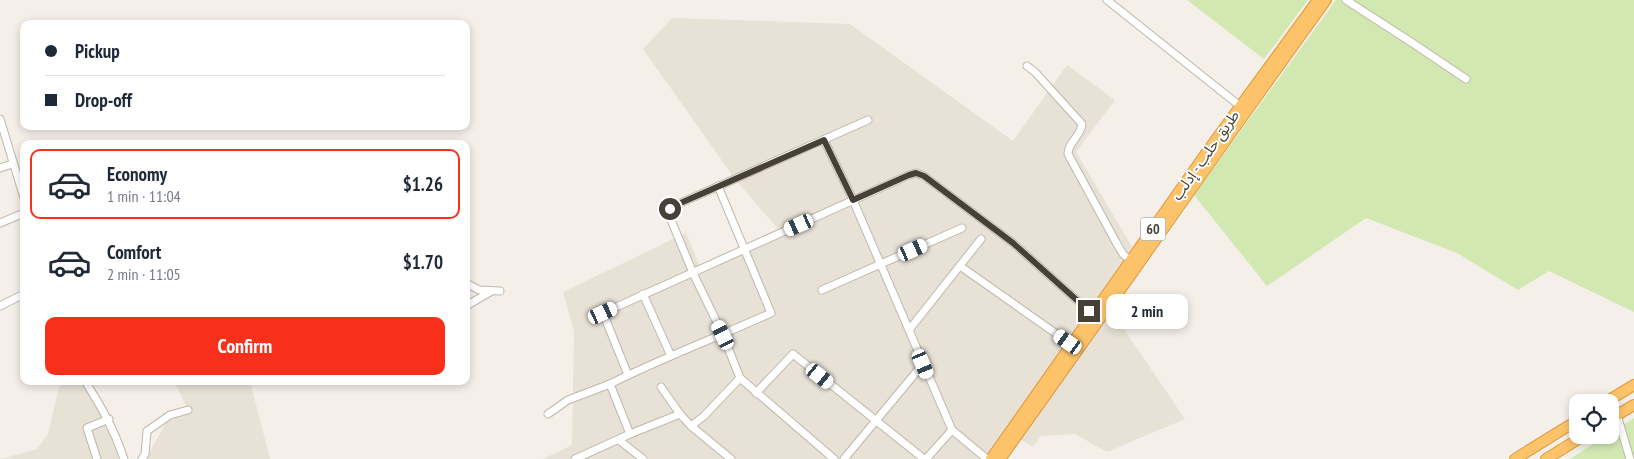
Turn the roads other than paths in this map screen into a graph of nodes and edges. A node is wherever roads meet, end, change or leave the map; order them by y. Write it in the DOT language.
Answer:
graph roads {
  1 [pos="1107,0"];
  2 [pos="1318,0"];
  3 [pos="1326,0"];
  4 [pos="1346,0"];
  5 [pos="1027,66"];
  6 [pos="1466,79"];
  7 [pos="1243,109"];
  8 [pos="0,119"];
  9 [pos="868,120"];
  10 [pos="824,140"];
  11 [pos="12,164"];
  12 [pos="0,168"];
  13 [pos="718,186"];
  14 [pos="20,187"];
  15 [pos="853,200"];
  16 [pos="20,215"];
  17 [pos="0,223"];
  18 [pos="962,228"];
  19 [pos="982,240"];
  20 [pos="745,249"];
  21 [pos="1134,263"];
  22 [pos="880,264"];
  23 [pos="960,266"];
  24 [pos="693,273"];
  25 [pos="470,285"];
  26 [pos="822,290"];
  27 [pos="500,291"];
  28 [pos="490,292"];
  29 [pos="643,294"];
  30 [pos="20,296"];
  31 [pos="470,304"];
  32 [pos="0,306"];
  33 [pos="1089,311"];
  34 [pos="908,330"];
  35 [pos="723,335"];
  36 [pos="1068,342"];
  37 [pos="671,356"];
  38 [pos="923,364"];
  39 [pos="628,375"];
  40 [pos="740,378"];
  41 [pos="610,384"];
  42 [pos="88,385"];
  43 [pos="1634,385"];
  44 [pos="662,387"];
  45 [pos="756,393"];
  46 [pos="1619,394"];
  47 [pos="1634,404"];
  48 [pos="188,410"];
  49 [pos="548,414"];
  50 [pos="680,414"];
  51 [pos="1619,414"];
  52 [pos="109,419"];
  53 [pos="876,421"];
  54 [pos="691,426"];
  55 [pos="1569,426"];
  56 [pos="952,430"];
  57 [pos="1619,432"];
  58 [pos="630,434"];
  59 [pos="619,440"];
  60 [pos="1570,444"];
  61 [pos="1628,458"];
  62 [pos="96,459"];
  63 [pos="124,459"];
  64 [pos="142,459"];
  65 [pos="575,459"];
  66 [pos="643,459"];
  67 [pos="732,459"];
  68 [pos="834,459"];
  69 [pos="844,459"];
  70 [pos="925,459"];
  71 [pos="987,459"];
  72 [pos="991,459"];
  73 [pos="1000,459"];
  74 [pos="1515,459"];
  75 [pos="1546,459"];
  1 -- 7 [label="street"];
  2 -- 7 [label="highway, طريق حلب - إدلب / 60"];
  3 -- 7 [label="highway, 60"];
  4 -- 6 [label="street"];
  5 -- 21 [label="street"];
  7 -- 21 [label="highway, طريق حلب - إدلب / 60"];
  8 -- 11 [label="street"];
  9 -- 10 [label="street"];
  10 -- 13 [label="street"];
  10 -- 15 [label="street"];
  11 -- 12 [label="street"];
  11 -- 14 [label="street"];
  13 -- 20 [label="street"];
  13 -- 24 [label="street"];
  15 -- 20 [label="street"];
  15 -- 22 [label="street"];
  15 -- 33 [label="street"];
  16 -- 17 [label="street"];
  18 -- 22 [label="street"];
  19 -- 23 [label="street"];
  20 -- 24 [label="street"];
  20 -- 35 [label="street"];
  21 -- 72 [label="highway, طريق حلب - إدلب / 60"];
  21 -- 73 [label="highway, 60"];
  22 -- 26 [label="street"];
  22 -- 34 [label="street"];
  23 -- 34 [label="street"];
  23 -- 36 [label="street"];
  24 -- 29 [label="street"];
  24 -- 35 [label="street"];
  25 -- 28 [label="street"];
  27 -- 28 [label="street"];
  28 -- 31 [label="street"];
  29 -- 37 [label="street"];
  29 -- 39 [label="street"];
  30 -- 32 [label="street"];
  34 -- 38 [label="street"];
  35 -- 37 [label="street"];
  35 -- 40 [label="street"];
  37 -- 39 [label="street"];
  38 -- 53 [label="street"];
  38 -- 56 [label="street"];
  39 -- 41 [label="street"];
  40 -- 45 [label="street"];
  40 -- 54 [label="street"];
  41 -- 49 [label="street"];
  41 -- 58 [label="street"];
  42 -- 52 [label="street"];
  43 -- 46 [label="highway"];
  44 -- 50 [label="street"];
  45 -- 53 [label="street"];
  45 -- 68 [label="street"];
  47 -- 51 [label="highway"];
  48 -- 64 [label="street"];
  50 -- 54 [label="street"];
  50 -- 58 [label="street"];
  52 -- 62 [label="street"];
  52 -- 63 [label="street"];
  53 -- 69 [label="street"];
  53 -- 70 [label="street"];
  54 -- 67 [label="street"];
  55 -- 74 [label="highway"];
  56 -- 70 [label="street"];
  56 -- 71 [label="street"];
  57 -- 61 [label="street"];
  58 -- 59 [label="street"];
  59 -- 65 [label="street"];
  59 -- 66 [label="street"];
  60 -- 75 [label="highway"];
}
